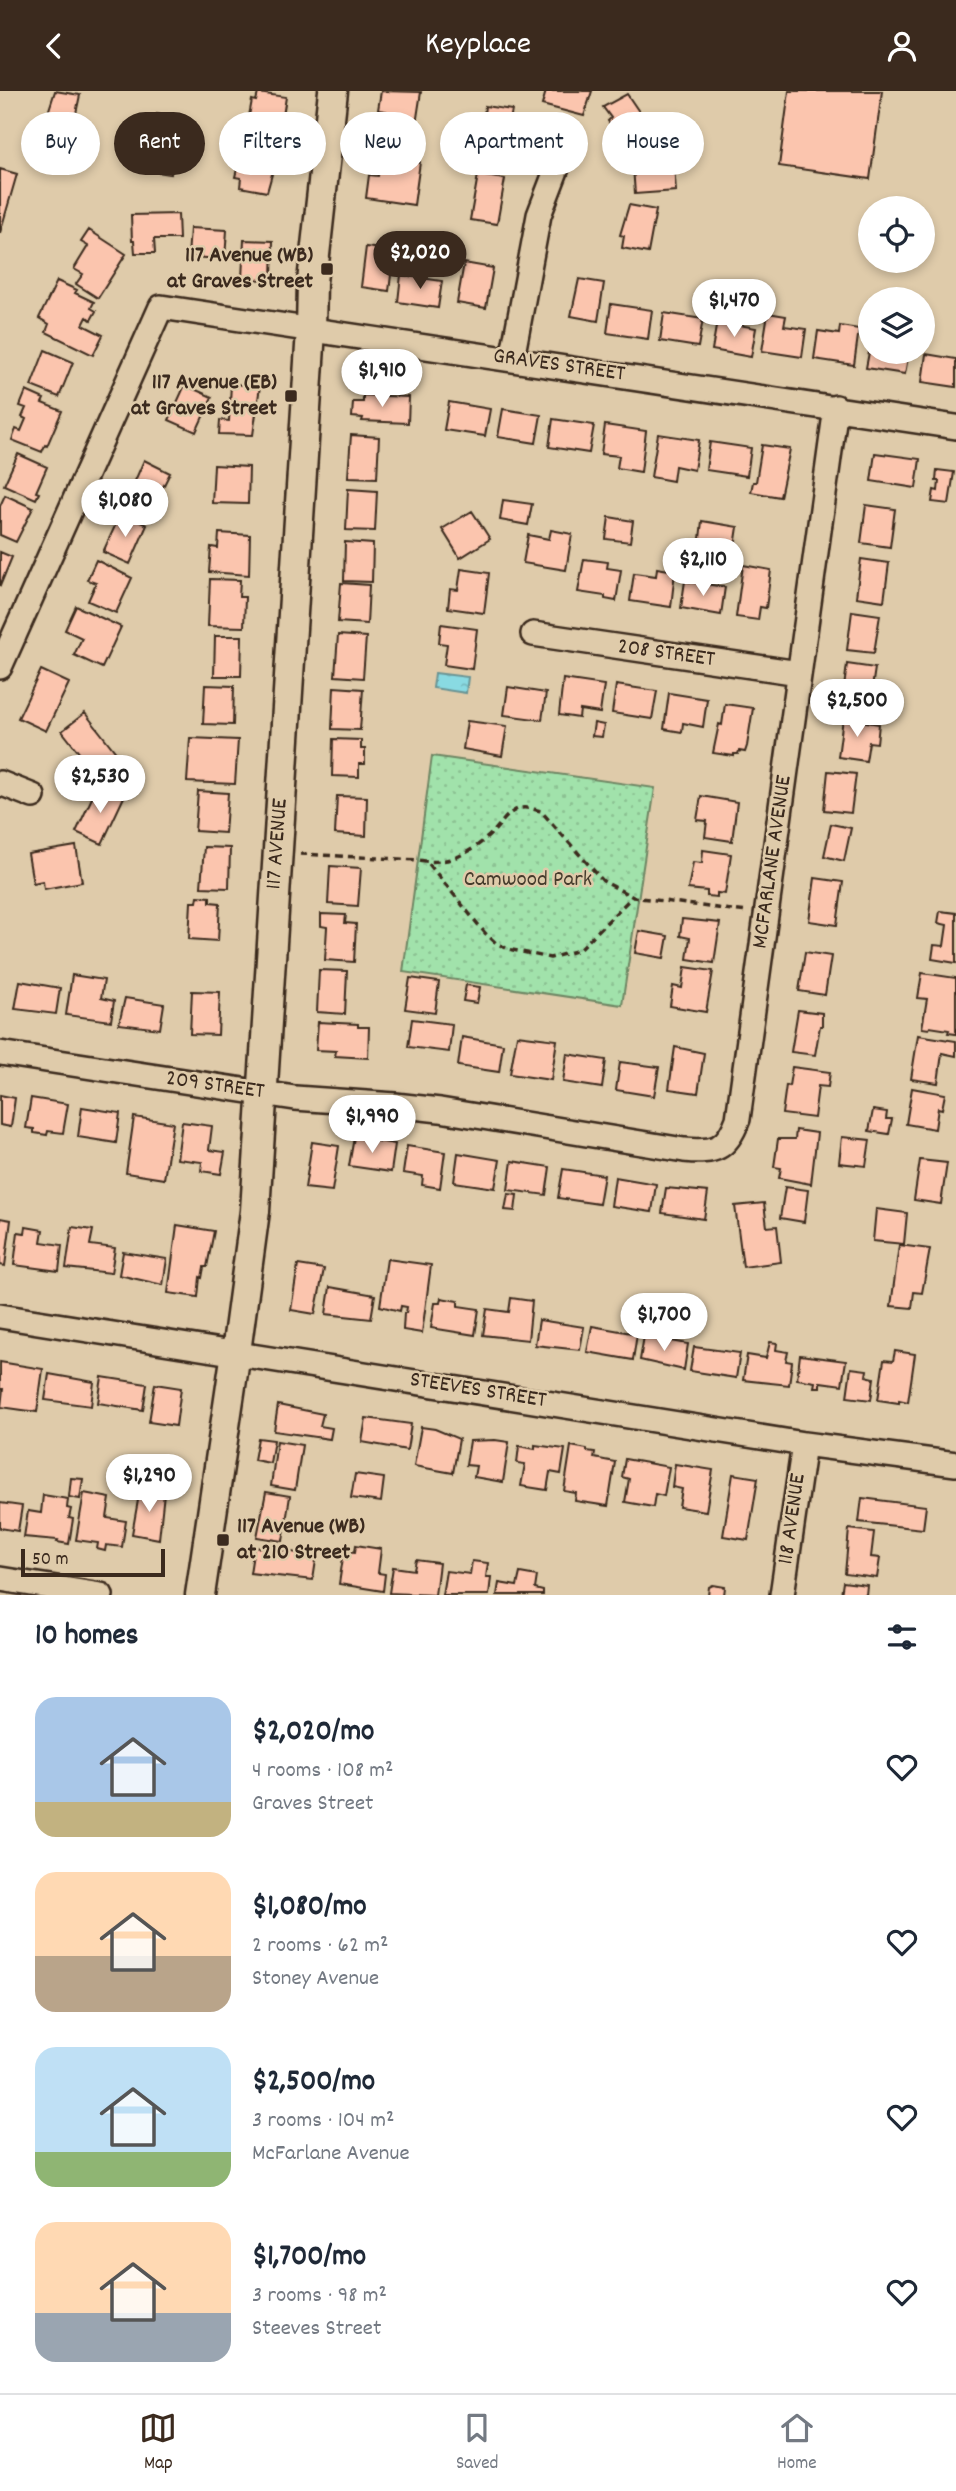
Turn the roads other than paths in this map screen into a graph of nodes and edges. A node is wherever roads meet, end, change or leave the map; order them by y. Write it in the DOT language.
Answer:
graph roads {
  1 [pos="333,91"];
  2 [pos="554,175"];
  3 [pos="311,330"];
  4 [pos="512,359"];
  5 [pos="836,407"];
  6 [pos="956,427"];
  7 [pos="533,634"];
  8 [pos="0,667"];
  9 [pos="799,673"];
  10 [pos="0,783"];
  11 [pos="33,796"];
  12 [pos="0,1053"];
  13 [pos="263,1093"];
  14 [pos="722,1146"];
  15 [pos="0,1316"];
  16 [pos="236,1352"];
  17 [pos="804,1444"];
  18 [pos="956,1464"];
  19 [pos="0,1579"];
  20 [pos="101,1595"];
  21 [pos="200,1595"];
  22 [pos="782,1595"];
  1 -- 3 [label="street, 117 AVENUE"];
  2 -- 4 [label="street"];
  3 -- 4 [label="street, GRAVES STREET"];
  3 -- 8 [label="street, GRAVES STREET"];
  3 -- 13 [label="street, 117 AVENUE"];
  4 -- 5 [label="street, GRAVES STREET"];
  5 -- 6 [label="street, GRAVES STREET"];
  5 -- 9 [label="street, MCFARLANE AVENUE"];
  7 -- 9 [label="street, 208 STREET"];
  9 -- 14 [label="street, MCFARLANE AVENUE"];
  10 -- 11 [label="street"];
  12 -- 13 [label="street, 209 STREET"];
  13 -- 14 [label="street, 209 STREET"];
  13 -- 16 [label="street, 117 AVENUE"];
  15 -- 16 [label="street, STEEVES STREET"];
  16 -- 17 [label="street, STEEVES STREET"];
  16 -- 21 [label="street, 117 AVENUE"];
  17 -- 18 [label="street, STEEVES STREET"];
  17 -- 22 [label="street, 118 AVENUE"];
  19 -- 20 [label="street"];
}
